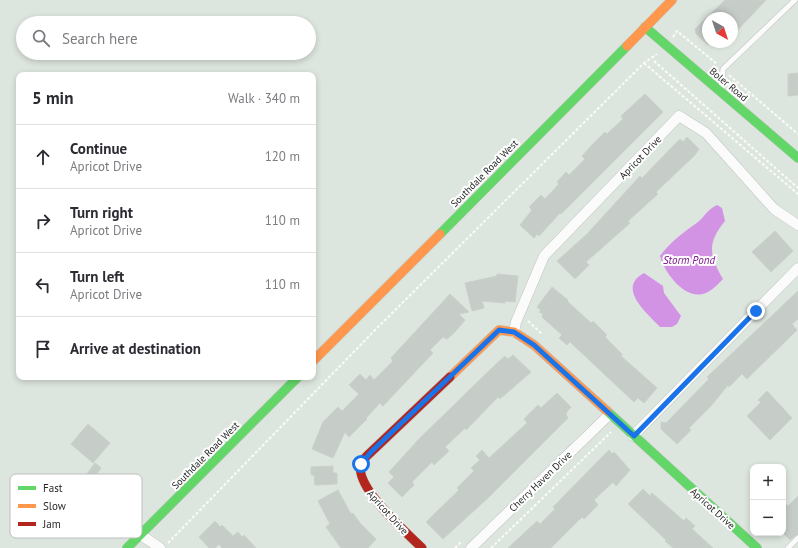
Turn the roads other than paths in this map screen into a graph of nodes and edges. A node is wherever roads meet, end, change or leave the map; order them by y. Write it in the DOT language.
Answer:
graph roads {
  1 [pos="672,0"];
  2 [pos="796,0"];
  3 [pos="645,27"];
  4 [pos="721,92"];
  5 [pos="798,158"];
  6 [pos="798,225"];
  7 [pos="798,268"];
  8 [pos="514,332"];
  9 [pos="316,359"];
  10 [pos="295,380"];
  11 [pos="610,415"];
  12 [pos="634,436"];
  13 [pos="142,534"];
  14 [pos="142,536"];
  15 [pos="138,538"];
  16 [pos="798,538"];
  17 [pos="127,548"];
  18 [pos="160,548"];
  19 [pos="422,548"];
  20 [pos="471,548"];
  21 [pos="757,548"];
  22 [pos="788,548"];
  1 -- 3 [label="street, Southdale Road West"];
  2 -- 4 [label="lane"];
  3 -- 4 [label="street, Boler Road"];
  3 -- 9 [label="street, Southdale Road West"];
  4 -- 5 [label="street, Boler Road"];
  6 -- 8 [label="street, Apricot Drive"];
  7 -- 12 [label="street"];
  8 -- 11 [label="street, Apricot Drive"];
  8 -- 19 [label="street, Apricot Drive"];
  10 -- 13 [label="street, Southdale Road West"];
  11 -- 12 [label="street, Apricot Drive"];
  11 -- 20 [label="street, Cherry Haven Drive"];
  12 -- 21 [label="street, Apricot Drive"];
  14 -- 18 [label="street"];
  15 -- 17 [label="street, Southdale Road West"];
  16 -- 22 [label="lane"];
}
